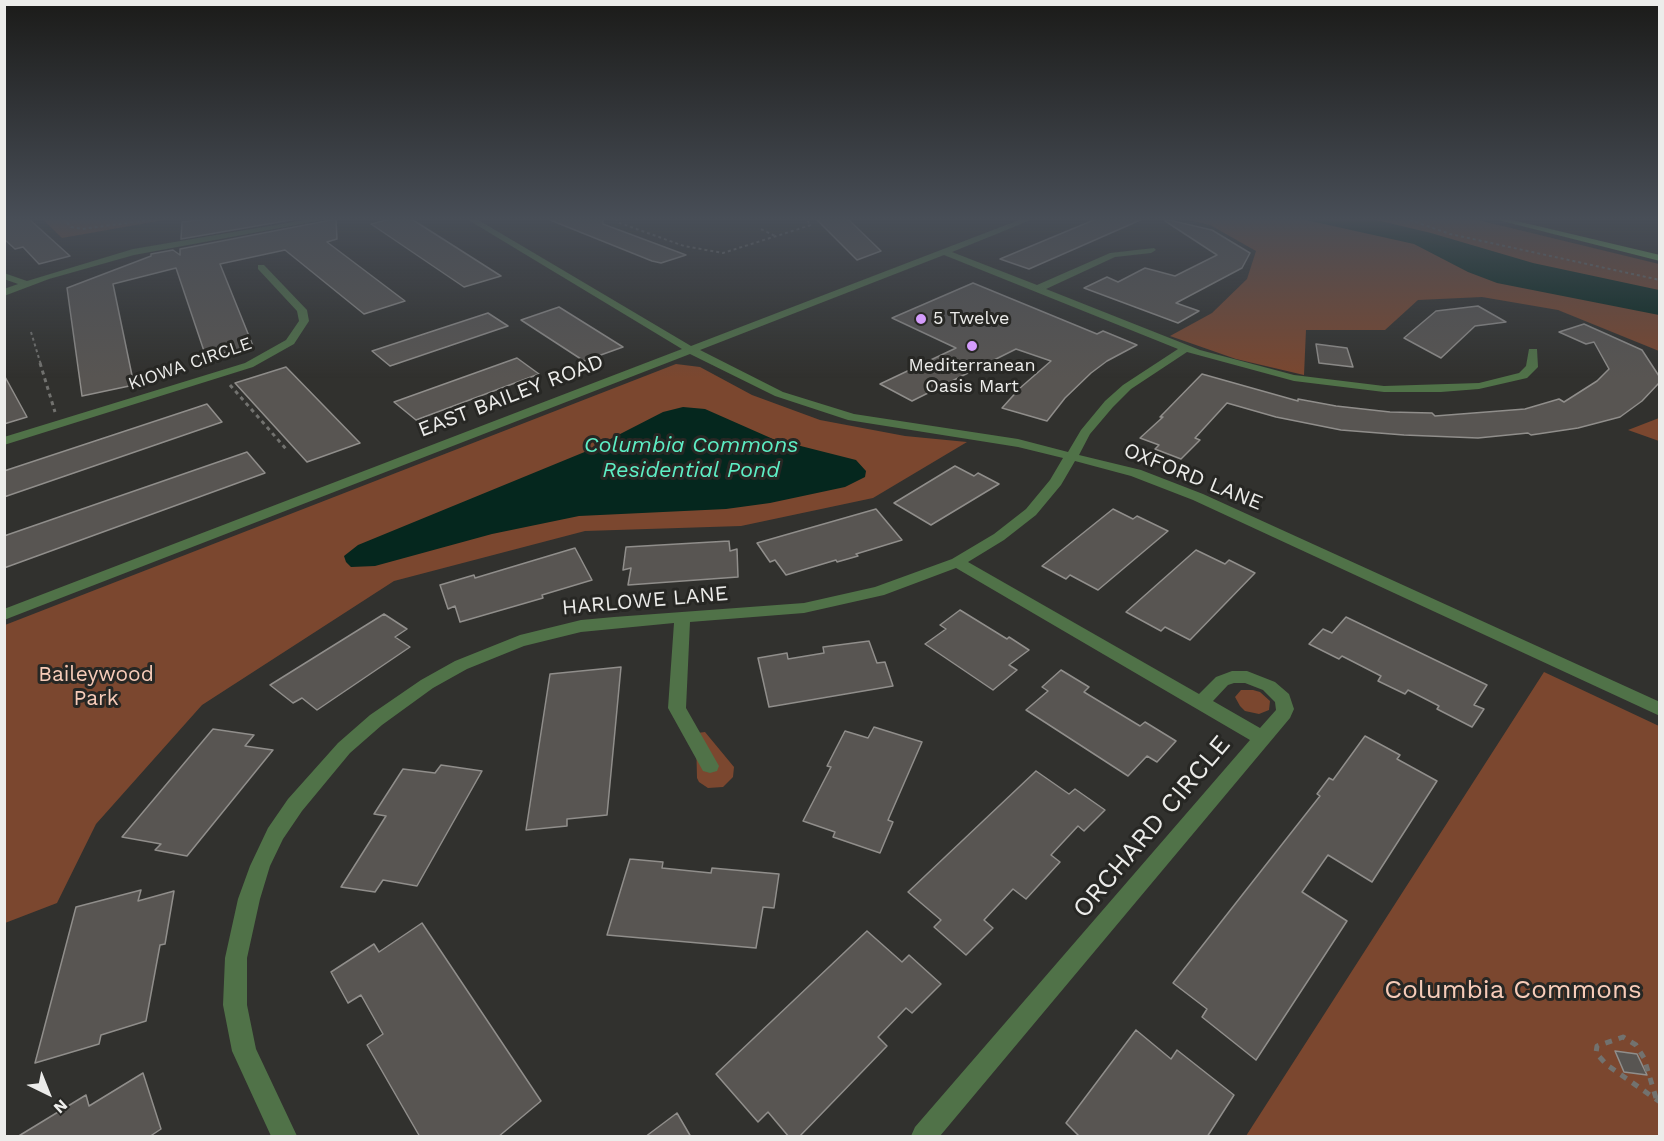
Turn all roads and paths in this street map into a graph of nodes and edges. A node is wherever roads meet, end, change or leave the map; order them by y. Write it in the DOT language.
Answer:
graph roads {
  1 [pos="64,271"];
  2 [pos="265,271"];
  3 [pos="559,271"];
  4 [pos="894,271"];
  5 [pos="992,271"];
  6 [pos="1077,271"];
  7 [pos="1619,271"];
  8 [pos="4,276"];
  9 [pos="1659,280"];
  10 [pos="26,284"];
  11 [pos="1037,289"];
  12 [pos="4,293"];
  13 [pos="31,332"];
  14 [pos="1186,348"];
  15 [pos="691,350"];
  16 [pos="1533,351"];
  17 [pos="230,384"];
  18 [pos="56,416"];
  19 [pos="4,441"];
  20 [pos="287,450"];
  21 [pos="1072,455"];
  22 [pos="957,561"];
  23 [pos="4,615"];
  24 [pos="682,618"];
  25 [pos="1201,703"];
  26 [pos="1659,710"];
  27 [pos="1262,738"];
  28 [pos="710,766"];
  29 [pos="1658,1100"];
  30 [pos="284,1137"];
  31 [pos="924,1137"];
  1 -- 10 [label="street"];
  2 -- 19 [label="street, KIOWA CIRCLE"];
  3 -- 15 [label="street, OXFORD LANE"];
  4 -- 15 [label="street, EAST BAILEY ROAD"];
  5 -- 11 [label="street"];
  6 -- 11 [label="street"];
  7 -- 9 [label="path"];
  8 -- 10 [label="street"];
  10 -- 12 [label="street"];
  11 -- 14 [label="street"];
  13 -- 18 [label="path"];
  14 -- 16 [label="street"];
  14 -- 21 [label="street, HARLOWE LANE"];
  15 -- 21 [label="street, OXFORD LANE"];
  15 -- 23 [label="street, EAST BAILEY ROAD"];
  17 -- 20 [label="path"];
  21 -- 22 [label="street, HARLOWE LANE"];
  21 -- 26 [label="street, OXFORD LANE"];
  22 -- 24 [label="street, HARLOWE LANE"];
  22 -- 25 [label="street, ORCHARD CIRCLE"];
  24 -- 28 [label="street"];
  24 -- 30 [label="street, HARLOWE LANE"];
  25 -- 27 [label="street, ORCHARD CIRCLE"];
  25 -- 27 [label="street"];
  27 -- 31 [label="street, ORCHARD CIRCLE"];
  29 -- 29 [label="path"];
}
